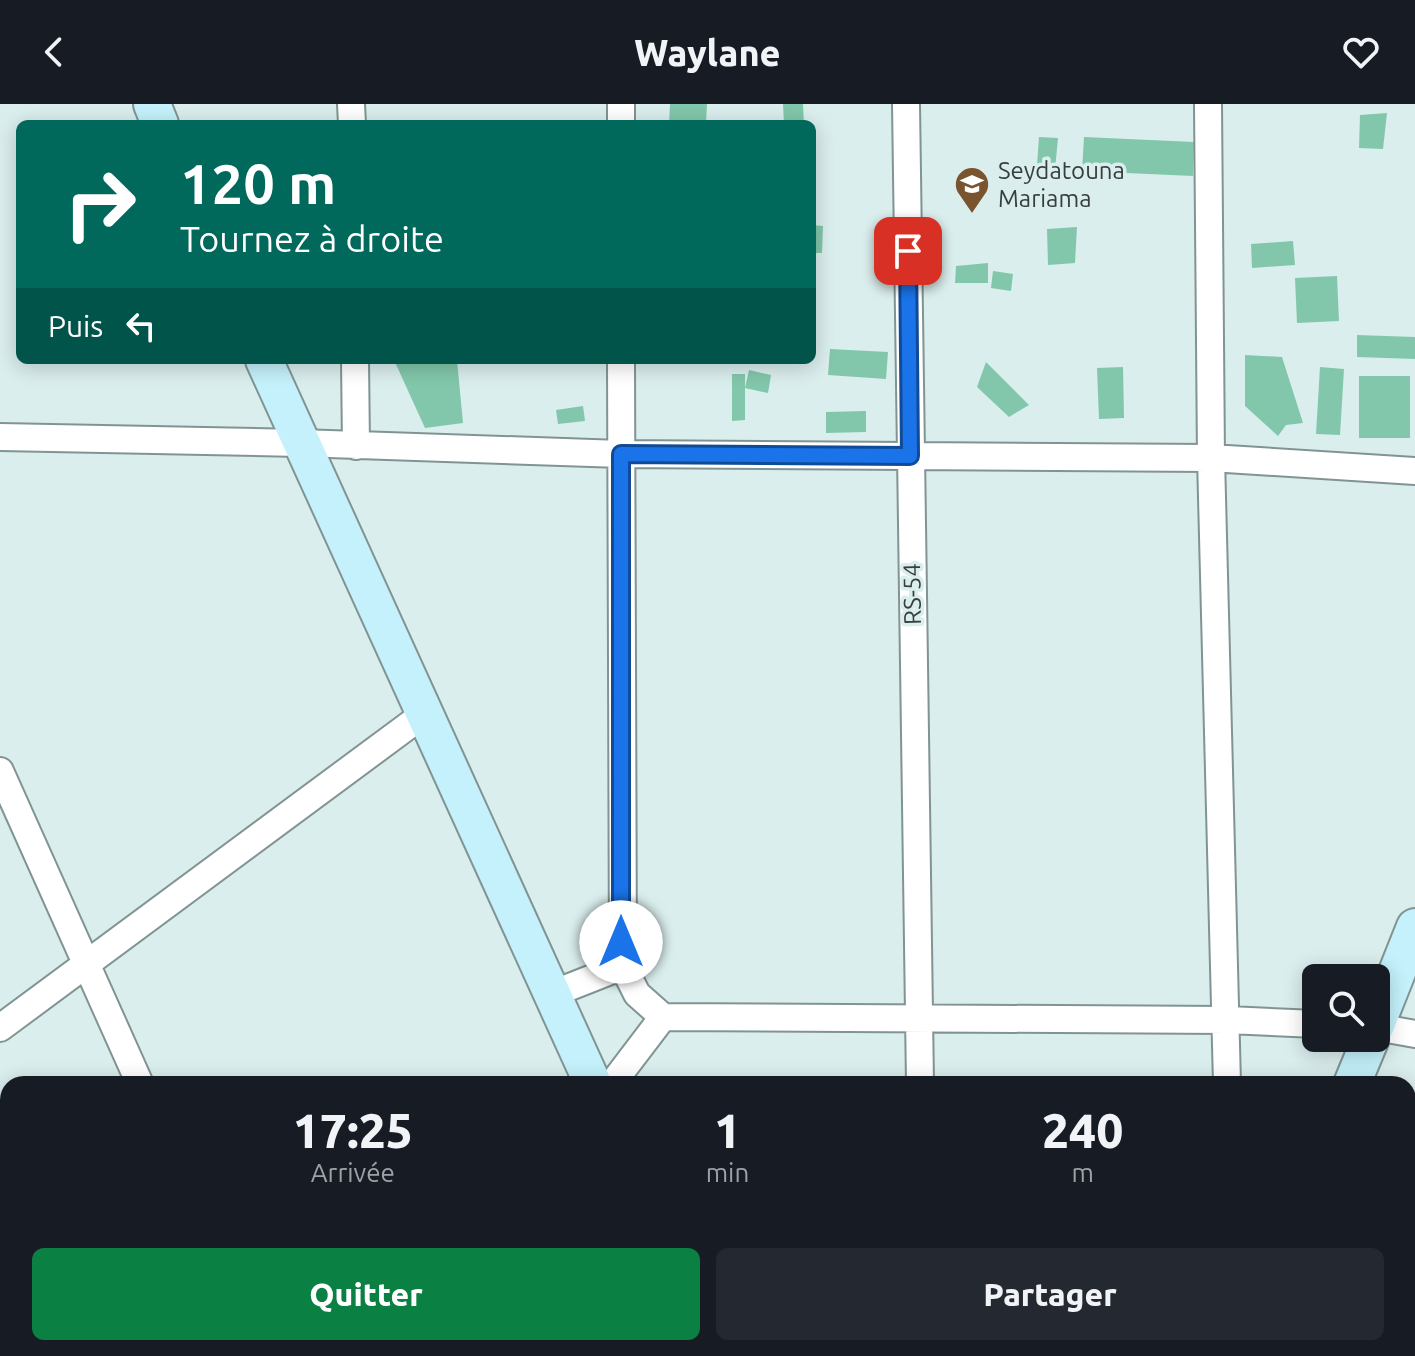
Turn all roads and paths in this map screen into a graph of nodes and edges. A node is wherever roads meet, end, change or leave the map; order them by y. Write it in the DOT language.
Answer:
graph roads {
  1 [pos="906,104"];
  2 [pos="1208,104"];
  3 [pos="266,364"];
  4 [pos="355,364"];
  5 [pos="621,364"];
  6 [pos="0,437"];
  7 [pos="300,443"];
  8 [pos="356,446"];
  9 [pos="621,454"];
  10 [pos="910,456"];
  11 [pos="1211,458"];
  12 [pos="1415,471"];
  13 [pos="424,714"];
  14 [pos="0,771"];
  15 [pos="1415,927"];
  16 [pos="87,963"];
  17 [pos="623,966"];
  18 [pos="1390,990"];
  19 [pos="552,994"];
  20 [pos="663,1017"];
  21 [pos="918,1020"];
  22 [pos="1228,1020"];
  23 [pos="1302,1023"];
  24 [pos="0,1028"];
  25 [pos="1390,1029"];
  26 [pos="1415,1034"];
  27 [pos="1365,1052"];
  28 [pos="136,1076"];
  29 [pos="589,1076"];
  30 [pos="618,1076"];
  31 [pos="920,1076"];
  32 [pos="1227,1076"];
  33 [pos="1355,1076"];
  1 -- 10 [label="street, RS-54"];
  2 -- 11 [label="street"];
  3 -- 7 [label="street"];
  4 -- 8 [label="street"];
  5 -- 9 [label="street"];
  6 -- 7 [label="street"];
  7 -- 8 [label="street"];
  7 -- 13 [label="street"];
  8 -- 9 [label="street"];
  9 -- 10 [label="street"];
  9 -- 17 [label="street"];
  10 -- 11 [label="street"];
  10 -- 21 [label="street, RS-54"];
  11 -- 12 [label="street"];
  11 -- 22 [label="street"];
  13 -- 16 [label="street"];
  13 -- 19 [label="street"];
  14 -- 16 [label="street"];
  15 -- 18 [label="street"];
  16 -- 24 [label="street"];
  16 -- 28 [label="street"];
  17 -- 19 [label="street"];
  17 -- 20 [label="street"];
  19 -- 29 [label="street"];
  20 -- 21 [label="street"];
  20 -- 30 [label="street"];
  21 -- 22 [label="street"];
  21 -- 31 [label="street, RS-54"];
  22 -- 23 [label="street"];
  22 -- 32 [label="street"];
  25 -- 26 [label="street"];
  27 -- 33 [label="street"];
}
